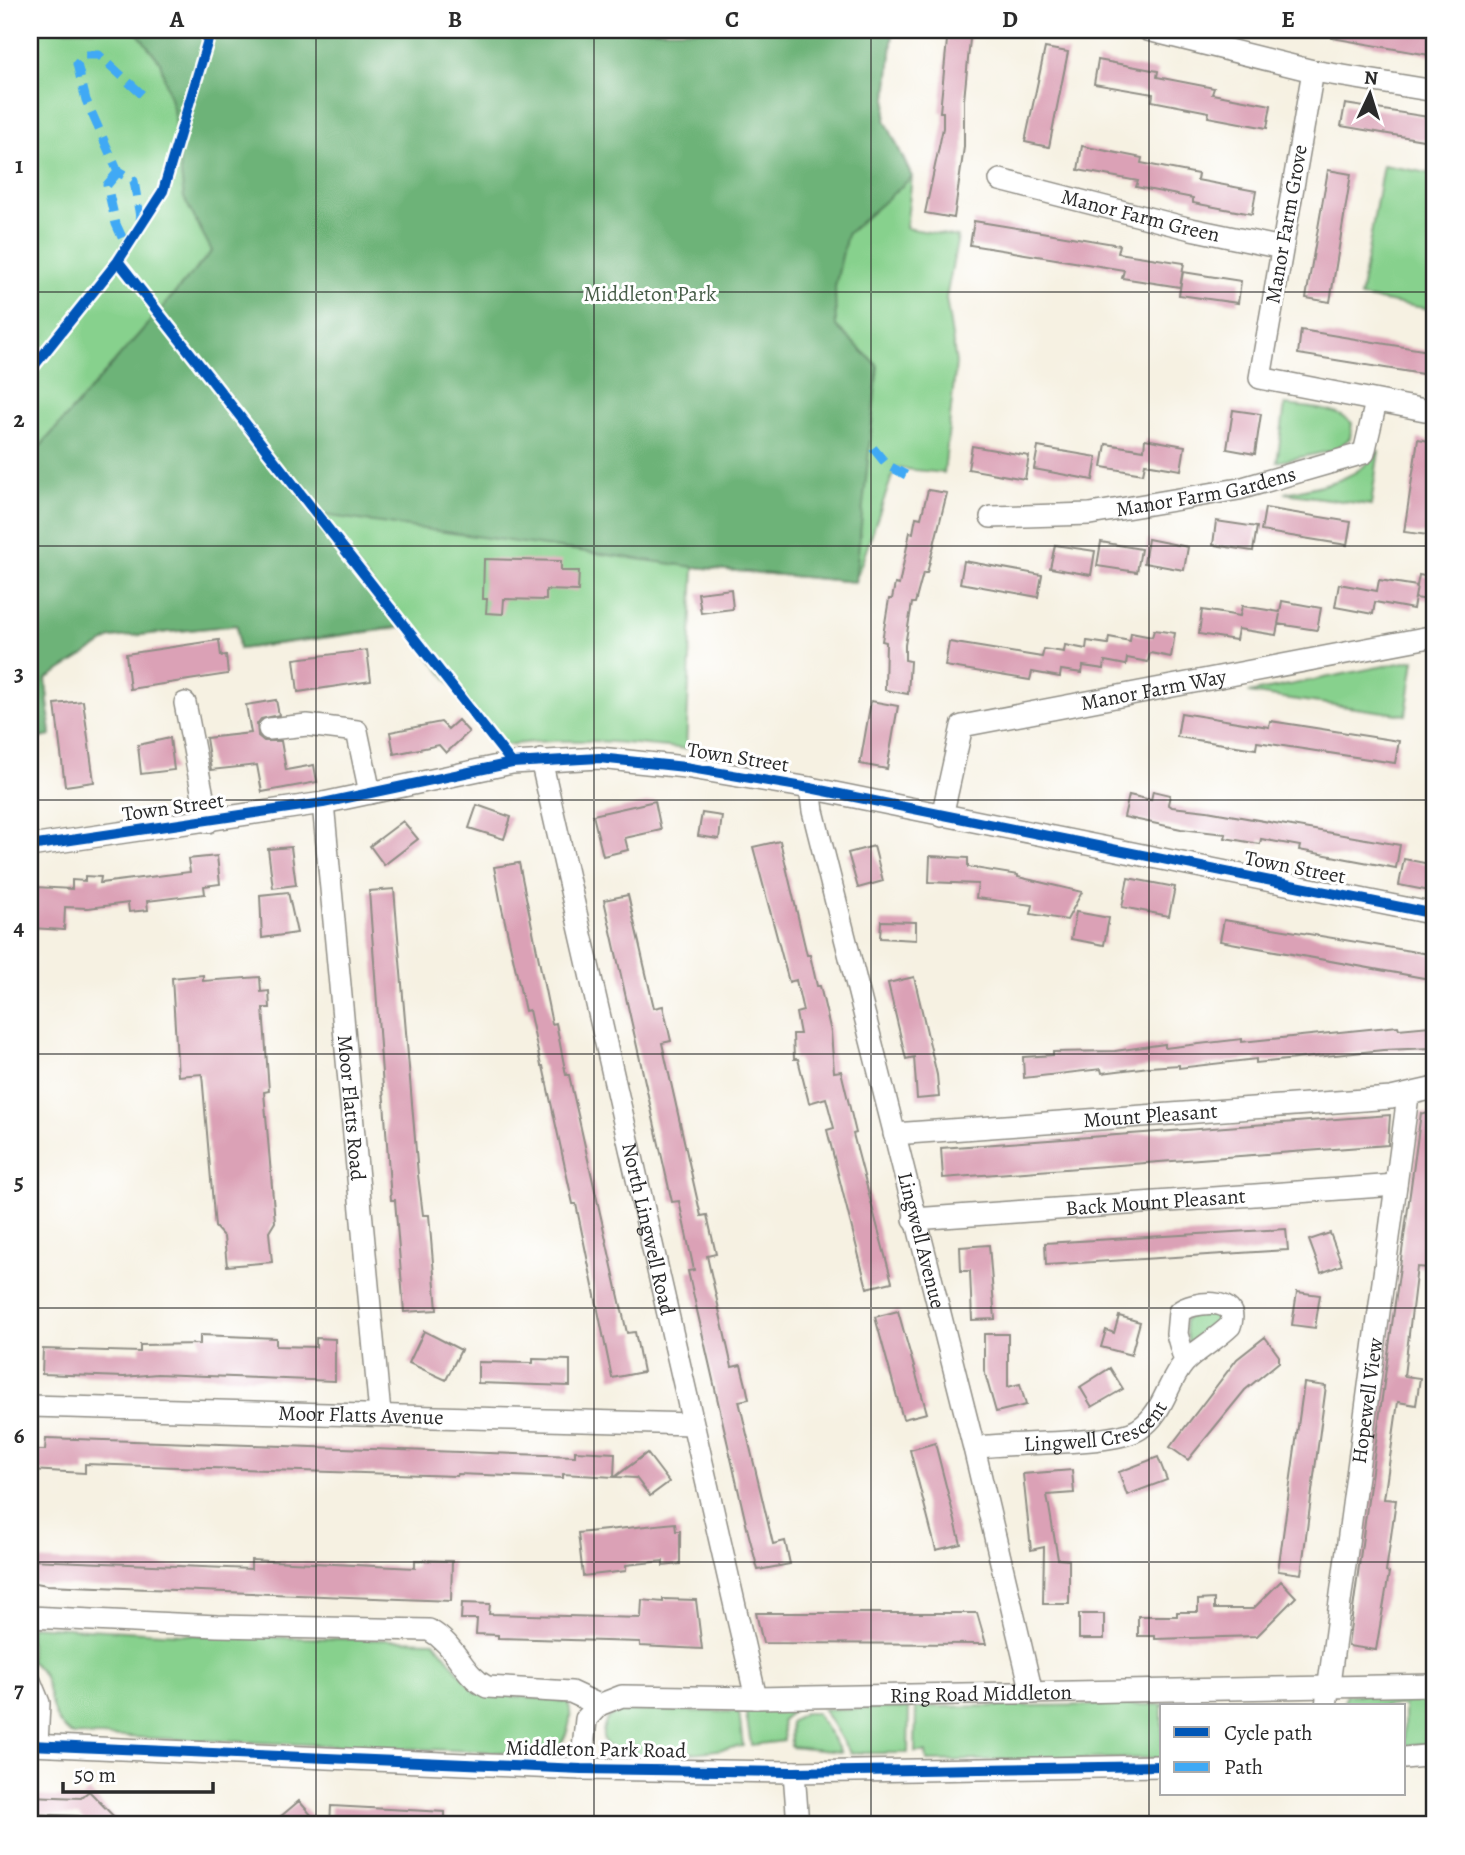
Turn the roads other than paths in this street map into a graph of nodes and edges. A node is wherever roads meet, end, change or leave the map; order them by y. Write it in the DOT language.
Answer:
graph roads {
  1 [pos="1147,30"];
  2 [pos="1313,71"];
  3 [pos="1435,91"];
  4 [pos="1000,180"];
  5 [pos="1282,248"];
  6 [pos="1376,401"];
  7 [pos="1435,412"];
  8 [pos="990,517"];
  9 [pos="1435,636"];
  10 [pos="184,703"];
  11 [pos="269,729"];
  12 [pos="541,760"];
  13 [pos="810,788"];
  14 [pos="370,793"];
  15 [pos="323,803"];
  16 [pos="942,816"];
  17 [pos="208,822"];
  18 [pos="30,846"];
  19 [pos="1435,914"];
  20 [pos="1435,1088"];
  21 [pos="1408,1096"];
  22 [pos="894,1134"];
  23 [pos="1396,1185"];
  24 [pos="914,1219"];
  25 [pos="1185,1362"];
  26 [pos="30,1406"];
  27 [pos="380,1414"];
  28 [pos="692,1424"];
  29 [pos="974,1448"];
  30 [pos="30,1616"];
  31 [pos="30,1681"];
  32 [pos="1435,1685"];
  33 [pos="1032,1693"];
  34 [pos="1326,1697"];
  35 [pos="756,1698"];
  36 [pos="599,1705"];
  37 [pos="33,1745"];
  38 [pos="1435,1755"];
  39 [pos="1406,1758"];
  40 [pos="1160,1766"];
  41 [pos="581,1769"];
  42 [pos="794,1772"];
  43 [pos="798,1825"];
  1 -- 2 [label="street"];
  2 -- 3 [label="street"];
  2 -- 5 [label="street, Manor Farm Grove"];
  4 -- 5 [label="street, Manor Farm Green"];
  5 -- 6 [label="street, Manor Farm Grove"];
  6 -- 7 [label="street"];
  6 -- 8 [label="street, Manor Farm Gardens"];
  9 -- 16 [label="street, Manor Farm Way"];
  10 -- 17 [label="street"];
  11 -- 14 [label="street"];
  12 -- 13 [label="street, Town Street"];
  12 -- 14 [label="street, Town Street"];
  12 -- 28 [label="street, North Lingwell Road"];
  13 -- 16 [label="street, Town Street"];
  13 -- 22 [label="street, Lingwell Avenue"];
  14 -- 15 [label="street, Town Street"];
  15 -- 17 [label="street, Town Street"];
  15 -- 27 [label="street, Moor Flatts Road"];
  16 -- 19 [label="street, Town Street"];
  17 -- 18 [label="street, Town Street"];
  20 -- 21 [label="street, Mount Pleasant"];
  21 -- 22 [label="street, Mount Pleasant"];
  21 -- 23 [label="street, Hopewell View"];
  22 -- 24 [label="street, Lingwell Avenue"];
  23 -- 24 [label="street, Back Mount Pleasant"];
  23 -- 34 [label="street, Hopewell View"];
  24 -- 29 [label="street, Lingwell Avenue"];
  25 -- 29 [label="street, Lingwell Crescent"];
  26 -- 27 [label="street, Moor Flatts Avenue"];
  27 -- 28 [label="street, Moor Flatts Avenue"];
  28 -- 35 [label="street, North Lingwell Road"];
  29 -- 33 [label="street, Lingwell Avenue"];
  30 -- 36 [label="street, Middleton Park Road"];
  31 -- 37 [label="street, Middleton Park Road"];
  32 -- 34 [label="street, Ring Road Middleton"];
  33 -- 34 [label="street, Ring Road Middleton"];
  33 -- 35 [label="street, Ring Road Middleton"];
  35 -- 36 [label="street, Ring Road Middleton"];
  36 -- 41 [label="street"];
  37 -- 41 [label="street, Middleton Park Road"];
  38 -- 39 [label="street"];
  40 -- 42 [label="street, Middleton Park Road"];
  41 -- 42 [label="street, Middleton Park Road"];
  42 -- 43 [label="street"];
}
